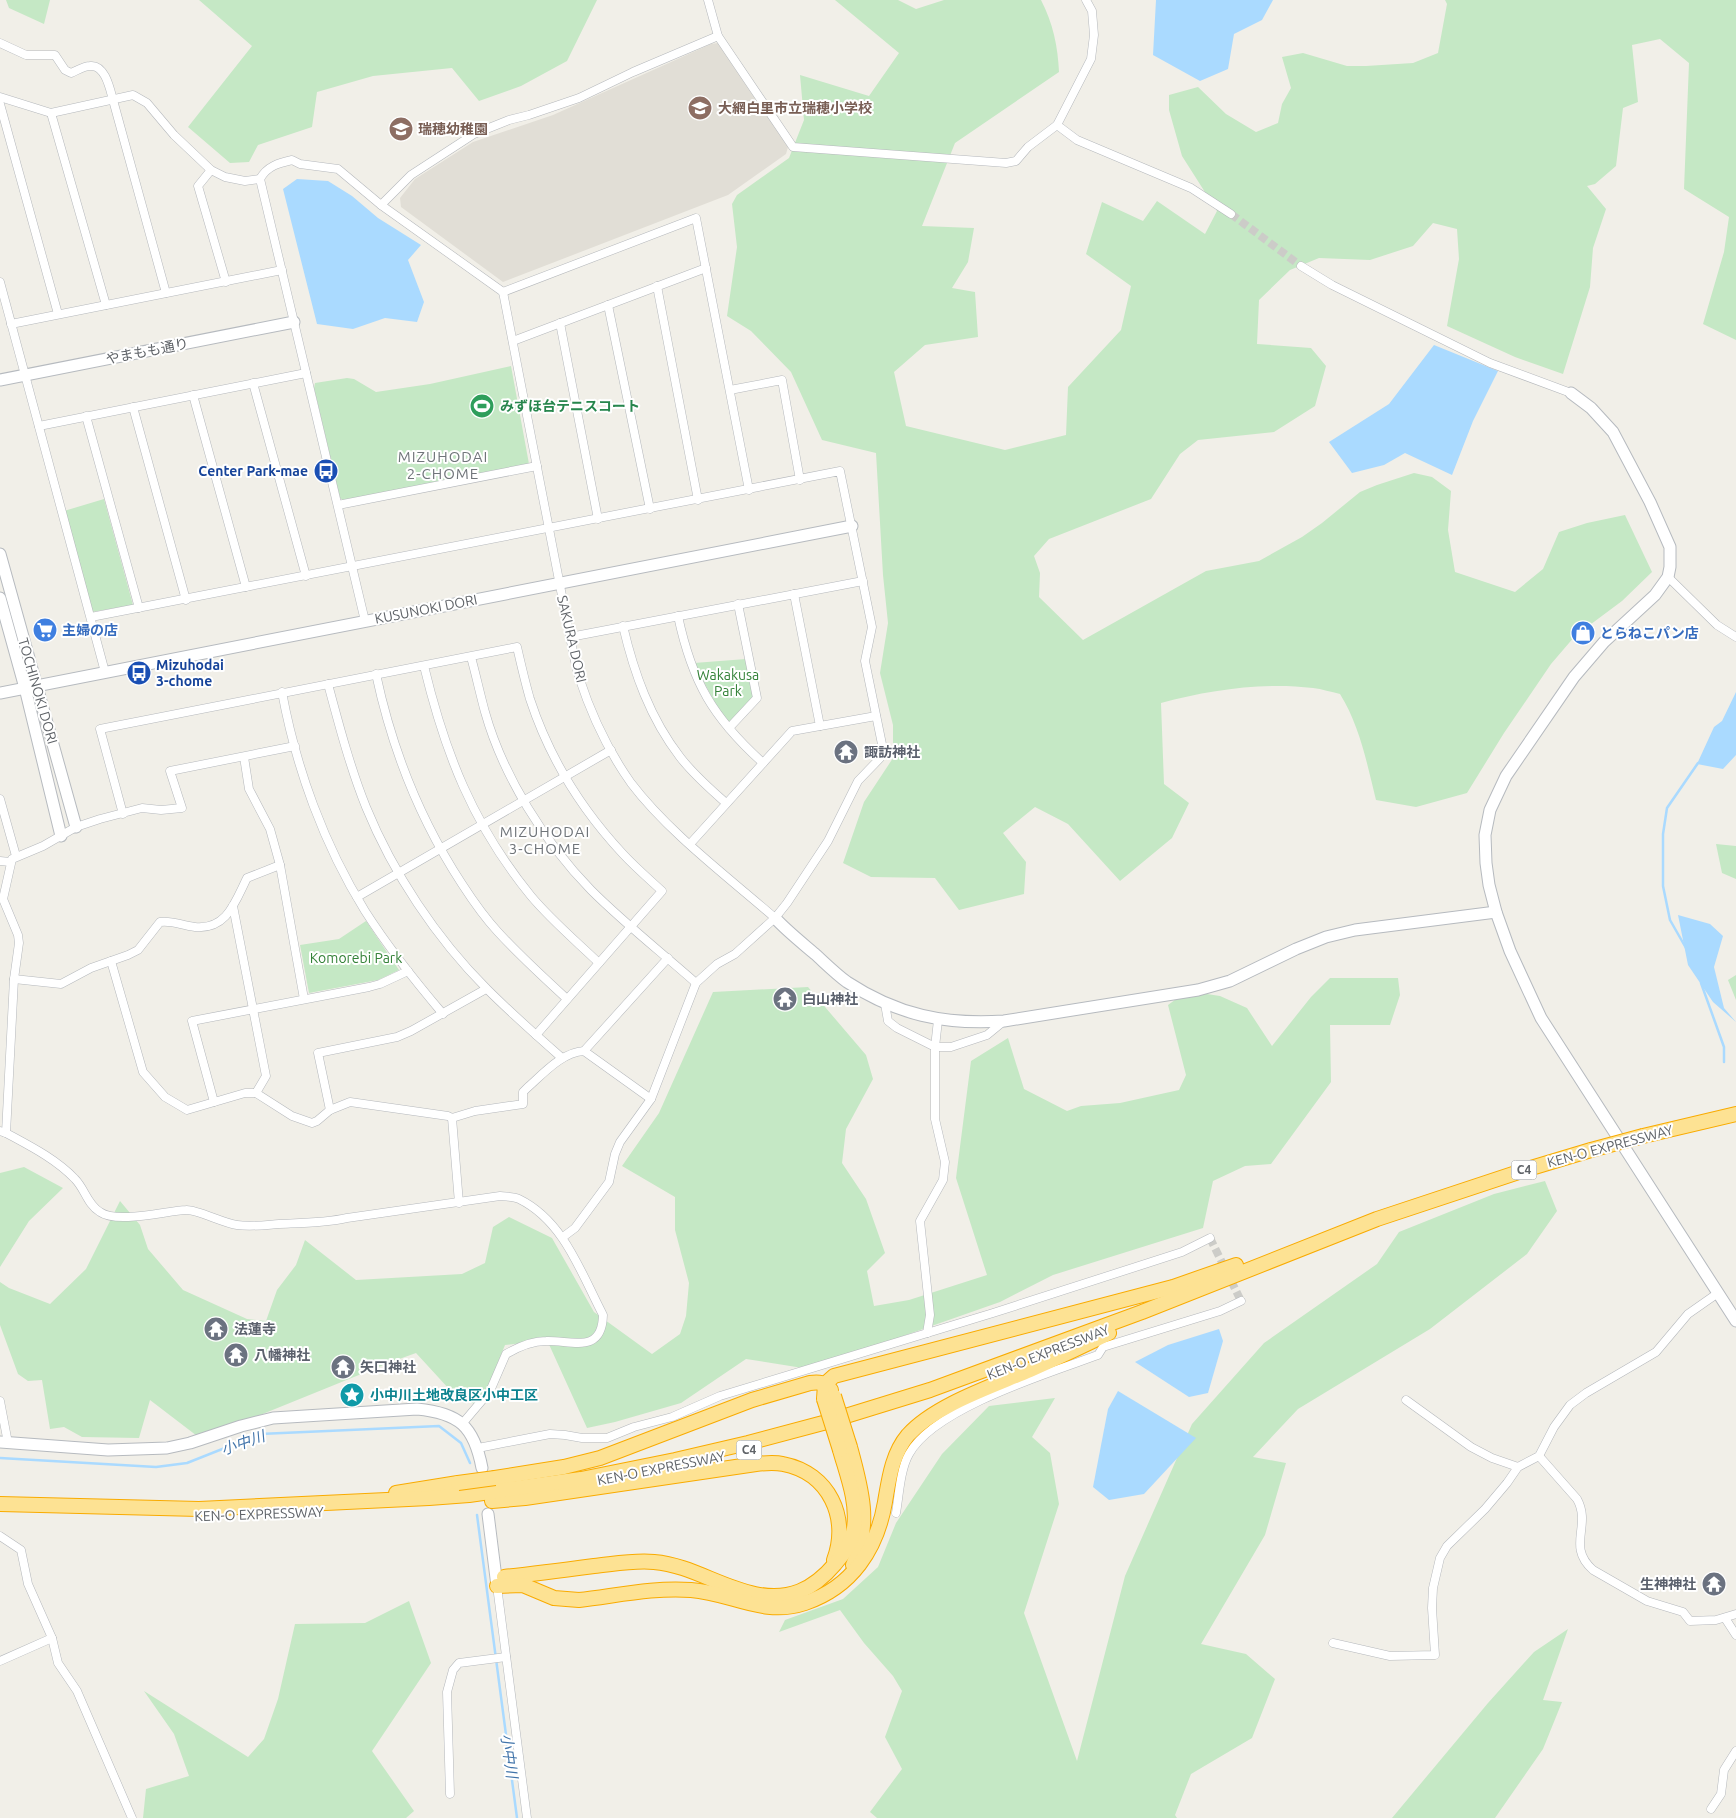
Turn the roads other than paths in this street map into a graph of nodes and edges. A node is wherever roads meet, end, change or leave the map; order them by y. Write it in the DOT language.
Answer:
graph roads {
  1 [pos="708,0"];
  2 [pos="1086,0"];
  3 [pos="718,36"];
  4 [pos="0,43"];
  5 [pos="0,97"];
  6 [pos="113,100"];
  7 [pos="0,104"];
  8 [pos="51,113"];
  9 [pos="1057,125"];
  10 [pos="211,170"];
  11 [pos="260,179"];
  12 [pos="381,205"];
  13 [pos="1231,214"];
  14 [pos="1301,266"];
  15 [pos="706,268"];
  16 [pos="282,270"];
  17 [pos="0,282"];
  18 [pos="226,282"];
  19 [pos="657,286"];
  20 [pos="503,292"];
  21 [pos="166,293"];
  22 [pos="106,305"];
  23 [pos="608,305"];
  24 [pos="58,314"];
  25 [pos="294,322"];
  26 [pos="560,323"];
  27 [pos="11,324"];
  28 [pos="513,341"];
  29 [pos="306,373"];
  30 [pos="25,376"];
  31 [pos="0,380"];
  32 [pos="253,383"];
  33 [pos="730,390"];
  34 [pos="1571,393"];
  35 [pos="194,395"];
  36 [pos="133,407"];
  37 [pos="86,416"];
  38 [pos="39,426"];
  39 [pos="537,466"];
  40 [pos="800,480"];
  41 [pos="749,490"];
  42 [pos="698,500"];
  43 [pos="338,506"];
  44 [pos="650,509"];
  45 [pos="598,519"];
  46 [pos="852,526"];
  47 [pos="549,529"];
  48 [pos="0,554"];
  49 [pos="353,566"];
  50 [pos="306,576"];
  51 [pos="1668,577"];
  52 [pos="863,581"];
  53 [pos="560,584"];
  54 [pos="246,587"];
  55 [pos="794,594"];
  56 [pos="0,598"];
  57 [pos="186,600"];
  58 [pos="738,604"];
  59 [pos="139,608"];
  60 [pos="678,616"];
  61 [pos="91,617"];
  62 [pos="365,621"];
  63 [pos="623,626"];
  64 [pos="4,629"];
  65 [pos="570,637"];
  66 [pos="1736,638"];
  67 [pos="471,657"];
  68 [pos="424,666"];
  69 [pos="105,672"];
  70 [pos="376,674"];
  71 [pos="328,684"];
  72 [pos="30,686"];
  73 [pos="282,692"];
  74 [pos="0,693"];
  75 [pos="876,716"];
  76 [pos="820,726"];
  77 [pos="728,728"];
  78 [pos="295,746"];
  79 [pos="612,750"];
  80 [pos="244,757"];
  81 [pos="764,763"];
  82 [pos="565,777"];
  83 [pos="0,801"];
  84 [pos="524,801"];
  85 [pos="726,803"];
  86 [pos="123,814"];
  87 [pos="482,825"];
  88 [pos="76,827"];
  89 [pos="61,836"];
  90 [pos="690,844"];
  91 [pos="440,849"];
  92 [pos="16,856"];
  93 [pos="0,861"];
  94 [pos="10,862"];
  95 [pos="280,865"];
  96 [pos="399,872"];
  97 [pos="357,897"];
  98 [pos="2,900"];
  99 [pos="233,906"];
  100 [pos="1496,912"];
  101 [pos="775,918"];
  102 [pos="631,927"];
  103 [pos="668,958"];
  104 [pos="110,961"];
  105 [pos="599,963"];
  106 [pos="408,971"];
  107 [pos="14,979"];
  108 [pos="696,983"];
  109 [pos="486,988"];
  110 [pos="566,998"];
  111 [pos="304,999"];
  112 [pos="885,1004"];
  113 [pos="252,1010"];
  114 [pos="443,1014"];
  115 [pos="938,1020"];
  116 [pos="1004,1021"];
  117 [pos="536,1034"];
  118 [pos="935,1047"];
  119 [pos="584,1051"];
  120 [pos="562,1058"];
  121 [pos="256,1094"];
  122 [pos="651,1099"];
  123 [pos="214,1102"];
  124 [pos="330,1110"];
  125 [pos="1736,1114"];
  126 [pos="452,1118"];
  127 [pos="3,1132"];
  128 [pos="1457,1192"];
  129 [pos="460,1203"];
  130 [pos="1377,1219"];
  131 [pos="563,1237"];
  132 [pos="1210,1238"];
  133 [pos="1718,1292"];
  134 [pos="1240,1301"];
  135 [pos="1143,1316"];
  136 [pos="1736,1321"];
  137 [pos="927,1333"];
  138 [pos="825,1384"];
  139 [pos="1406,1400"];
  140 [pos="0,1401"];
  141 [pos="462,1424"];
  142 [pos="4,1443"];
  143 [pos="478,1448"];
  144 [pos="845,1449"];
  145 [pos="1539,1456"];
  146 [pos="1518,1466"];
  147 [pos="482,1468"];
  148 [pos="339,1503"];
  149 [pos="470,1503"];
  150 [pos="0,1505"];
  151 [pos="896,1513"];
  152 [pos="488,1514"];
  153 [pos="0,1536"];
  154 [pos="829,1572"];
  155 [pos="844,1581"];
  156 [pos="496,1582"];
  157 [pos="1736,1614"];
  158 [pos="1725,1618"];
  159 [pos="1736,1635"];
  160 [pos="52,1638"];
  161 [pos="1333,1644"];
  162 [pos="504,1657"];
  163 [pos="0,1661"];
  164 [pos="1736,1751"];
  165 [pos="450,1794"];
  166 [pos="1711,1809"];
  167 [pos="132,1818"];
  168 [pos="527,1818"];
  1 -- 3 [label="street"];
  2 -- 9 [label="street"];
  3 -- 9 [label="street"];
  3 -- 12 [label="street"];
  4 -- 6 [label="street"];
  5 -- 8 [label="street"];
  6 -- 8 [label="street"];
  6 -- 10 [label="street"];
  6 -- 21 [label="street"];
  7 -- 24 [label="street"];
  8 -- 22 [label="street"];
  9 -- 13 [label="street"];
  10 -- 11 [label="street"];
  10 -- 18 [label="street"];
  11 -- 12 [label="street"];
  11 -- 16 [label="street"];
  12 -- 20 [label="street"];
  14 -- 34 [label="street"];
  15 -- 19 [label="street"];
  15 -- 20 [label="street"];
  15 -- 33 [label="street"];
  16 -- 18 [label="street"];
  16 -- 25 [label="street"];
  17 -- 27 [label="street"];
  18 -- 21 [label="street"];
  19 -- 23 [label="street"];
  19 -- 42 [label="street"];
  20 -- 28 [label="street, SAKURA DORI"];
  21 -- 22 [label="street"];
  22 -- 24 [label="street"];
  23 -- 26 [label="street"];
  23 -- 44 [label="street"];
  24 -- 27 [label="street"];
  25 -- 29 [label="street"];
  25 -- 30 [label="street, やまもも通り"];
  26 -- 28 [label="street"];
  26 -- 45 [label="street"];
  27 -- 30 [label="street"];
  28 -- 39 [label="street, SAKURA DORI"];
  29 -- 32 [label="street"];
  29 -- 43 [label="street"];
  30 -- 31 [label="street, やまもも通り"];
  30 -- 38 [label="street"];
  32 -- 35 [label="street"];
  32 -- 50 [label="street"];
  33 -- 40 [label="street"];
  33 -- 41 [label="street"];
  34 -- 51 [label="street"];
  35 -- 36 [label="street"];
  35 -- 54 [label="street"];
  36 -- 37 [label="street"];
  36 -- 57 [label="street"];
  37 -- 38 [label="street"];
  37 -- 59 [label="street"];
  38 -- 61 [label="street"];
  39 -- 43 [label="street"];
  39 -- 47 [label="street, SAKURA DORI"];
  40 -- 41 [label="street"];
  40 -- 46 [label="street"];
  41 -- 42 [label="street"];
  42 -- 44 [label="street"];
  43 -- 49 [label="street"];
  44 -- 45 [label="street"];
  45 -- 47 [label="street"];
  46 -- 52 [label="street"];
  46 -- 53 [label="street, KUSUNOKI DORI"];
  47 -- 49 [label="street"];
  47 -- 53 [label="street, SAKURA DORI"];
  48 -- 72 [label="street, TOCHINOKI DORI"];
  49 -- 50 [label="street"];
  49 -- 62 [label="street"];
  50 -- 54 [label="street"];
  51 -- 66 [label="street"];
  51 -- 100 [label="street"];
  52 -- 55 [label="street"];
  52 -- 75 [label="street"];
  53 -- 62 [label="street, KUSUNOKI DORI"];
  53 -- 65 [label="street, SAKURA DORI"];
  54 -- 57 [label="street"];
  55 -- 58 [label="street"];
  55 -- 76 [label="street"];
  56 -- 64 [label="street, TOCHINOKI DORI"];
  57 -- 59 [label="street"];
  58 -- 60 [label="street"];
  58 -- 77 [label="street"];
  59 -- 61 [label="street"];
  60 -- 63 [label="street"];
  60 -- 77 [label="street"];
  61 -- 69 [label="street"];
  62 -- 69 [label="street, KUSUNOKI DORI"];
  63 -- 65 [label="street"];
  63 -- 85 [label="street"];
  64 -- 72 [label="street, TOCHINOKI DORI"];
  65 -- 79 [label="street, SAKURA DORI"];
  67 -- 68 [label="street"];
  67 -- 82 [label="street"];
  67 -- 84 [label="street"];
  68 -- 70 [label="street"];
  68 -- 87 [label="street"];
  69 -- 72 [label="street, KUSUNOKI DORI"];
  70 -- 71 [label="street"];
  70 -- 91 [label="street"];
  71 -- 73 [label="street"];
  71 -- 96 [label="street"];
  72 -- 74 [label="street, KUSUNOKI DORI"];
  72 -- 88 [label="street, TOCHINOKI DORI"];
  72 -- 89 [label="street, TOCHINOKI DORI"];
  73 -- 78 [label="street"];
  73 -- 86 [label="street"];
  75 -- 76 [label="street"];
  75 -- 101 [label="street"];
  76 -- 81 [label="street"];
  77 -- 81 [label="street"];
  78 -- 80 [label="street"];
  78 -- 97 [label="street"];
  79 -- 82 [label="street"];
  79 -- 90 [label="street, SAKURA DORI"];
  80 -- 86 [label="street"];
  80 -- 95 [label="street"];
  81 -- 85 [label="street"];
  82 -- 84 [label="street"];
  82 -- 102 [label="street"];
  83 -- 92 [label="street"];
  84 -- 87 [label="street"];
  84 -- 102 [label="street"];
  85 -- 90 [label="street"];
  86 -- 88 [label="street"];
  87 -- 91 [label="street"];
  87 -- 105 [label="street"];
  88 -- 89 [label="street"];
  89 -- 92 [label="street"];
  90 -- 101 [label="street, SAKURA DORI"];
  91 -- 96 [label="street"];
  91 -- 110 [label="street"];
  92 -- 94 [label="street"];
  93 -- 94 [label="street"];
  94 -- 98 [label="street"];
  95 -- 99 [label="street"];
  95 -- 111 [label="street"];
  96 -- 97 [label="street"];
  96 -- 109 [label="street"];
  97 -- 106 [label="street"];
  98 -- 107 [label="street"];
  99 -- 104 [label="street"];
  99 -- 113 [label="street"];
  100 -- 116 [label="street"];
  100 -- 133 [label="street"];
  101 -- 108 [label="street"];
  101 -- 112 [label="street"];
  102 -- 103 [label="street"];
  102 -- 105 [label="street"];
  103 -- 108 [label="street"];
  103 -- 119 [label="street"];
  104 -- 107 [label="street"];
  104 -- 123 [label="street"];
  105 -- 110 [label="street"];
  106 -- 111 [label="street"];
  106 -- 114 [label="street"];
  107 -- 127 [label="street"];
  108 -- 122 [label="street"];
  109 -- 114 [label="street"];
  109 -- 117 [label="street"];
  110 -- 117 [label="street"];
  111 -- 113 [label="street"];
  112 -- 115 [label="street"];
  112 -- 118 [label="street"];
  113 -- 121 [label="street"];
  113 -- 123 [label="street"];
  114 -- 124 [label="street"];
  115 -- 116 [label="street"];
  115 -- 118 [label="street"];
  116 -- 118 [label="street"];
  117 -- 120 [label="street"];
  118 -- 137 [label="street"];
  119 -- 120 [label="street"];
  119 -- 122 [label="street"];
  120 -- 126 [label="street"];
  121 -- 123 [label="street"];
  121 -- 124 [label="street"];
  122 -- 131 [label="street"];
  124 -- 126 [label="street"];
  125 -- 128 [label="highway, KEN-O EXPRESSWAY / C4, bridge"];
  126 -- 129 [label="street"];
  127 -- 129 [label="street"];
  128 -- 130 [label="highway, KEN-O EXPRESSWAY / C4"];
  128 -- 135 [label="highway, KEN-O EXPRESSWAY / C4"];
  129 -- 131 [label="street"];
  130 -- 138 [label="highway"];
  130 -- 148 [label="highway, KEN-O EXPRESSWAY / C4"];
  131 -- 141 [label="street"];
  132 -- 137 [label="street"];
  133 -- 136 [label="street"];
  133 -- 145 [label="street"];
  134 -- 151 [label="street"];
  135 -- 149 [label="highway, KEN-O EXPRESSWAY / C4"];
  135 -- 155 [label="highway"];
  137 -- 143 [label="street"];
  138 -- 144 [label="highway, bridge"];
  138 -- 148 [label="highway, bridge"];
  139 -- 146 [label="street"];
  140 -- 142 [label="street"];
  141 -- 142 [label="street"];
  141 -- 143 [label="street"];
  143 -- 147 [label="street"];
  144 -- 154 [label="highway"];
  144 -- 155 [label="highway"];
  145 -- 146 [label="street"];
  145 -- 158 [label="street"];
  146 -- 161 [label="street"];
  148 -- 150 [label="highway, KEN-O EXPRESSWAY / C4"];
  149 -- 150 [label="highway, KEN-O EXPRESSWAY / C4"];
  149 -- 154 [label="highway"];
  152 -- 156 [label="street"];
  153 -- 160 [label="street"];
  154 -- 156 [label="highway"];
  155 -- 156 [label="highway"];
  156 -- 162 [label="street"];
  157 -- 158 [label="street"];
  158 -- 159 [label="street"];
  160 -- 163 [label="street"];
  160 -- 167 [label="street"];
  162 -- 165 [label="street"];
  162 -- 168 [label="street"];
  164 -- 166 [label="street"];
}
